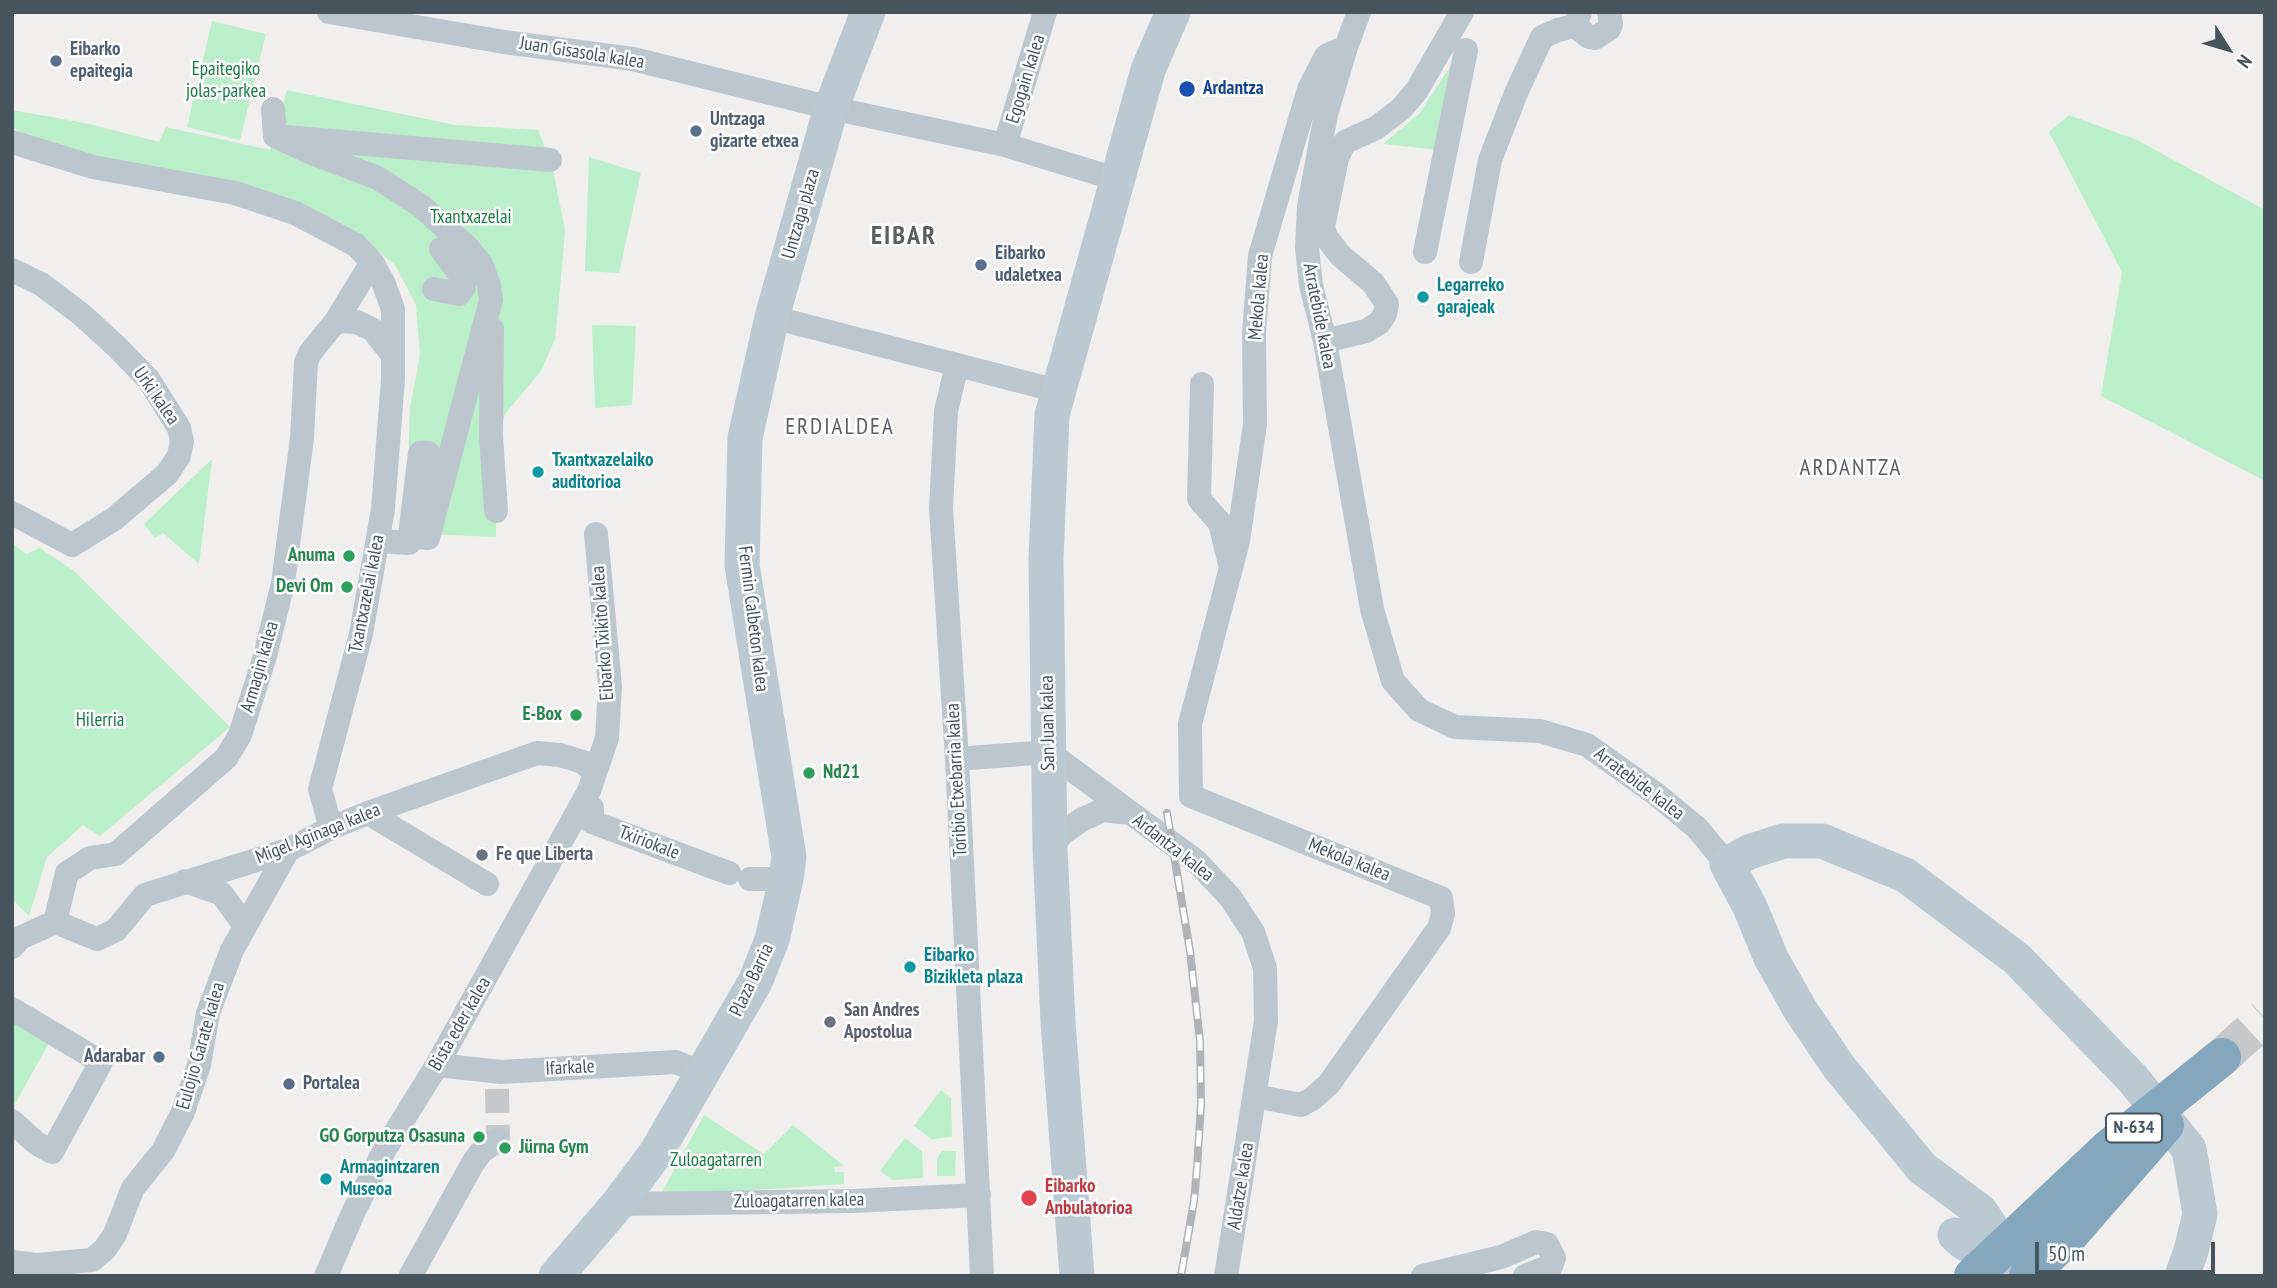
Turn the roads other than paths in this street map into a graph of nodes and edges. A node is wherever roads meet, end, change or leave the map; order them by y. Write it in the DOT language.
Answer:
graph roads {
  1 [pos="329,12"];
  2 [pos="868,12"];
  3 [pos="1045,12"];
  4 [pos="1173,12"];
  5 [pos="1359,12"];
  6 [pos="1462,12"];
  7 [pos="1609,12"];
  8 [pos="1579,19"];
  9 [pos="1346,47"];
  10 [pos="1466,50"];
  11 [pos="831,108"];
  12 [pos="273,109"];
  13 [pos="275,136"];
  14 [pos="12,142"];
  15 [pos="1005,145"];
  16 [pos="550,160"];
  17 [pos="1116,179"];
  18 [pos="441,249"];
  19 [pos="1424,252"];
  20 [pos="372,262"];
  21 [pos="1471,262"];
  22 [pos="12,270"];
  23 [pos="434,289"];
  24 [pos="491,300"];
  25 [pos="772,317"];
  26 [pos="332,325"];
  27 [pos="1325,341"];
  28 [pos="393,354"];
  29 [pos="957,365"];
  30 [pos="1202,384"];
  31 [pos="1058,391"];
  32 [pos="496,511"];
  33 [pos="12,513"];
  34 [pos="596,534"];
  35 [pos="379,541"];
  36 [pos="1231,568"];
  37 [pos="1048,752"];
  38 [pos="957,759"];
  39 [pos="594,772"];
  40 [pos="583,804"];
  41 [pos="368,813"];
  42 [pos="1129,813"];
  43 [pos="331,828"];
  44 [pos="1050,848"];
  45 [pos="288,850"];
  46 [pos="1727,864"];
  47 [pos="786,879"];
  48 [pos="185,881"];
  49 [pos="487,884"];
  50 [pos="55,922"];
  51 [pos="244,926"];
  52 [pos="12,947"];
  53 [pos="12,1009"];
  54 [pos="437,1065"];
  55 [pos="702,1073"];
  56 [pos="1255,1096"];
  57 [pos="12,1121"];
  58 [pos="498,1140"];
  59 [pos="1923,1168"];
  60 [pos="979,1195"];
  61 [pos="2048,1203"];
  62 [pos="618,1204"];
  63 [pos="1980,1211"];
  64 [pos="2087,1215"];
  65 [pos="1955,1235"];
  66 [pos="24,1264"];
  67 [pos="1987,1268"];
  68 [pos="411,1275"];
  69 [pos="326,1276"];
  70 [pos="556,1276"];
  71 [pos="982,1276"];
  72 [pos="1077,1276"];
  73 [pos="1226,1276"];
  74 [pos="1423,1276"];
  75 [pos="1525,1276"];
  76 [pos="1956,1276"];
  77 [pos="2028,1276"];
  78 [pos="2182,1276"];
  1 -- 11 [label="street, Juan Gisasola kalea"];
  2 -- 11 [label="street, Untzaga plaza"];
  3 -- 15 [label="street, Egogain kalea"];
  4 -- 17 [label="street, San Juan kalea"];
  5 -- 9 [label="street, Arratebide kalea"];
  6 -- 27 [label="street"];
  7 -- 8 [label="street"];
  8 -- 21 [label="street"];
  9 -- 27 [label="street, Arratebide kalea"];
  9 -- 36 [label="street, Mekola kalea"];
  10 -- 19 [label="street"];
  11 -- 15 [label="street"];
  11 -- 25 [label="street, Untzaga plaza"];
  12 -- 13 [label="street"];
  13 -- 16 [label="street"];
  13 -- 24 [label="street"];
  14 -- 20 [label="street, Txantxazelai kalea"];
  15 -- 17 [label="street"];
  17 -- 31 [label="street, San Juan kalea"];
  18 -- 23 [label="street"];
  20 -- 26 [label="street"];
  20 -- 28 [label="street, Txantxazelai kalea"];
  22 -- 33 [label="street, Urki kalea"];
  24 -- 32 [label="street"];
  24 -- 35 [label="street"];
  25 -- 29 [label="street"];
  25 -- 47 [label="street, Fermin Calbeton kalea"];
  26 -- 28 [label="street"];
  26 -- 50 [label="street, Armagin kalea"];
  27 -- 46 [label="street, Arratebide kalea"];
  28 -- 35 [label="street, Txantxazelai kalea"];
  29 -- 31 [label="street"];
  29 -- 38 [label="street, Toribio Etxebarria kalea"];
  30 -- 36 [label="street, Mekola kalea"];
  31 -- 37 [label="street, San Juan kalea"];
  34 -- 39 [label="street, Eibarko Txikito kalea"];
  35 -- 43 [label="street, Txantxazelai kalea"];
  36 -- 56 [label="street, Mekola kalea"];
  37 -- 38 [label="street"];
  37 -- 42 [label="street, Ardantza kalea"];
  37 -- 44 [label="street, San Juan kalea"];
  38 -- 60 [label="street, Toribio Etxebarria kalea"];
  39 -- 40 [label="street, Bista eder kalea"];
  39 -- 41 [label="street, Migel Aginaga kalea"];
  40 -- 47 [label="street, Txiriokale"];
  40 -- 54 [label="street, Bista eder kalea"];
  41 -- 43 [label="street, Migel Aginaga kalea"];
  41 -- 49 [label="street"];
  42 -- 44 [label="street"];
  42 -- 56 [label="street, Ardantza kalea"];
  43 -- 45 [label="street, Migel Aginaga kalea"];
  44 -- 72 [label="street, San Juan kalea"];
  45 -- 48 [label="street, Migel Aginaga kalea"];
  45 -- 51 [label="street, Eulojio Garate kalea"];
  46 -- 59 [label="street"];
  46 -- 78 [label="street"];
  47 -- 55 [label="street, Plaza Barria"];
  48 -- 50 [label="street, Migel Aginaga kalea"];
  48 -- 51 [label="street"];
  50 -- 52 [label="street"];
  51 -- 66 [label="street, Eulojio Garate kalea"];
  53 -- 57 [label="street"];
  54 -- 55 [label="street, Ifarkale"];
  54 -- 69 [label="street, Bista eder kalea"];
  55 -- 62 [label="street, Plaza Barria"];
  56 -- 73 [label="street, Aldatze kalea"];
  58 -- 68 [label="street"];
  59 -- 63 [label="street"];
  59 -- 65 [label="street"];
  60 -- 62 [label="street, Zuloagatarren kalea"];
  60 -- 71 [label="street, Toribio Etxebarria kalea"];
  61 -- 63 [label="street"];
  61 -- 64 [label="highway, N-634"];
  61 -- 67 [label="highway, N-634"];
  62 -- 70 [label="street, Plaza Barria"];
  63 -- 67 [label="street"];
  64 -- 67 [label="street"];
  64 -- 77 [label="highway"];
  65 -- 67 [label="street"];
  65 -- 76 [label="street"];
  74 -- 75 [label="street"];
}
